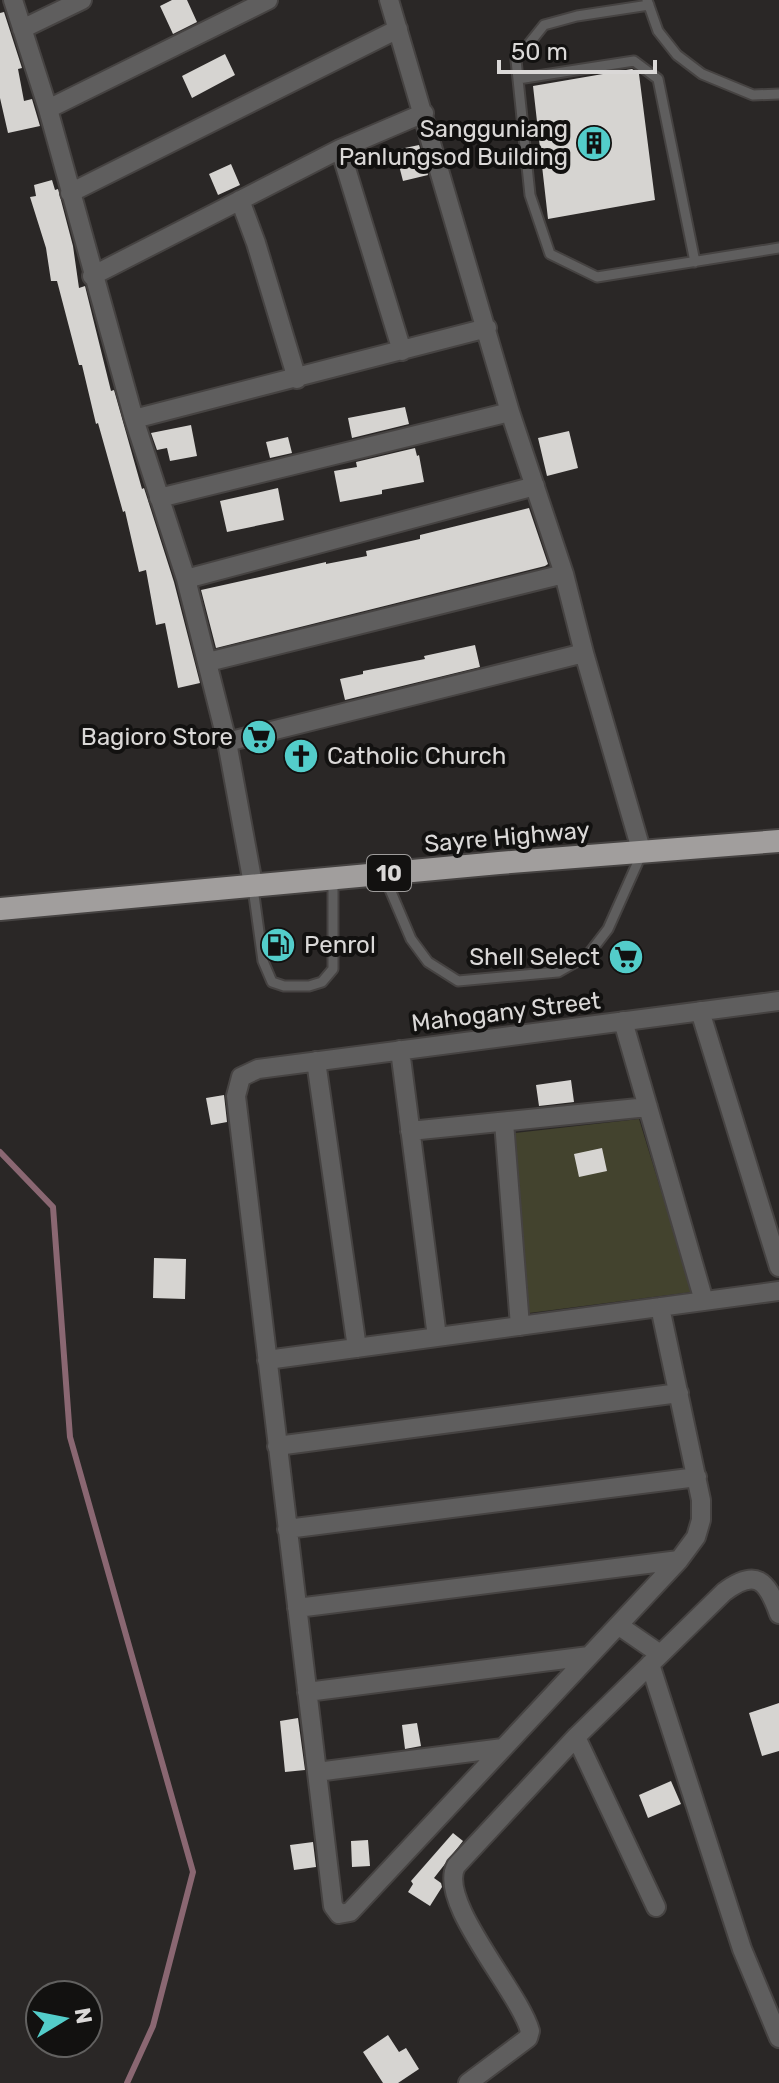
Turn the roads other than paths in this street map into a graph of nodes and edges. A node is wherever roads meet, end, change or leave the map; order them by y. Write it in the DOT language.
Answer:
graph roads {
  1 [pos="13,0"];
  2 [pos="82,0"];
  3 [pos="268,0"];
  4 [pos="389,0"];
  5 [pos="648,3"];
  6 [pos="22,29"];
  7 [pos="398,29"];
  8 [pos="518,79"];
  9 [pos="779,94"];
  10 [pos="48,109"];
  11 [pos="424,113"];
  12 [pos="340,149"];
  13 [pos="70,193"];
  14 [pos="240,200"];
  15 [pos="779,248"];
  16 [pos="695,262"];
  17 [pos="92,276"];
  18 [pos="487,328"];
  19 [pos="402,351"];
  20 [pos="297,379"];
  21 [pos="510,412"];
  22 [pos="134,419"];
  23 [pos="535,486"];
  24 [pos="159,498"];
  25 [pos="564,574"];
  26 [pos="186,579"];
  27 [pos="584,653"];
  28 [pos="208,662"];
  29 [pos="227,742"];
  30 [pos="779,841"];
  31 [pos="642,853"];
  32 [pos="383,873"];
  33 [pos="333,878"];
  34 [pos="253,884"];
  35 [pos="0,909"];
  36 [pos="779,1001"];
  37 [pos="700,1011"];
  38 [pos="623,1021"];
  39 [pos="400,1050"];
  40 [pos="316,1061"];
  41 [pos="648,1107"];
  42 [pos="504,1122"];
  43 [pos="410,1131"];
  44 [pos="779,1267"];
  45 [pos="779,1291"];
  46 [pos="704,1301"];
  47 [pos="660,1307"];
  48 [pos="520,1326"];
  49 [pos="437,1337"];
  50 [pos="357,1348"];
  51 [pos="267,1360"];
  52 [pos="679,1393"];
  53 [pos="277,1446"];
  54 [pos="697,1477"];
  55 [pos="287,1529"];
  56 [pos="679,1560"];
  57 [pos="297,1608"];
  58 [pos="779,1614"];
  59 [pos="618,1625"];
  60 [pos="589,1656"];
  61 [pos="655,1659"];
  62 [pos="307,1692"];
  63 [pos="576,1737"];
  64 [pos="503,1748"];
  65 [pos="317,1772"];
  66 [pos="656,1907"];
  67 [pos="779,2038"];
  68 [pos="468,2083"];
  1 -- 6 [label="street"];
  2 -- 6 [label="street"];
  3 -- 10 [label="street"];
  4 -- 7 [label="street"];
  5 -- 8 [label="lane"];
  5 -- 9 [label="lane"];
  6 -- 10 [label="street"];
  7 -- 11 [label="street"];
  7 -- 13 [label="street"];
  8 -- 16 [label="lane"];
  8 -- 16 [label="lane"];
  10 -- 13 [label="street"];
  11 -- 12 [label="street"];
  11 -- 18 [label="street"];
  12 -- 14 [label="street"];
  12 -- 19 [label="street"];
  13 -- 17 [label="street"];
  14 -- 17 [label="street"];
  14 -- 20 [label="street"];
  15 -- 16 [label="lane"];
  17 -- 22 [label="street"];
  18 -- 19 [label="street"];
  18 -- 21 [label="street"];
  19 -- 20 [label="street"];
  20 -- 22 [label="street"];
  21 -- 23 [label="street"];
  21 -- 24 [label="street"];
  22 -- 24 [label="street"];
  23 -- 25 [label="street"];
  23 -- 26 [label="street"];
  24 -- 26 [label="street"];
  25 -- 27 [label="street"];
  25 -- 28 [label="street"];
  26 -- 28 [label="street"];
  27 -- 29 [label="street"];
  27 -- 31 [label="street"];
  28 -- 29 [label="street"];
  29 -- 34 [label="street"];
  30 -- 31 [label="highway, Sayre Highway / 10"];
  31 -- 32 [label="highway, Sayre Highway / 10"];
  31 -- 32 [label="lane"];
  32 -- 33 [label="highway, Sayre Highway / 10"];
  33 -- 34 [label="highway, Sayre Highway / 10"];
  33 -- 34 [label="lane"];
  34 -- 35 [label="highway, Sayre Highway / 10"];
  36 -- 37 [label="street, Mahogany Street"];
  37 -- 38 [label="street, Mahogany Street"];
  37 -- 44 [label="street"];
  38 -- 39 [label="street, Mahogany Street"];
  38 -- 41 [label="street"];
  39 -- 40 [label="street, Mahogany Street"];
  39 -- 43 [label="street"];
  40 -- 50 [label="street"];
  40 -- 51 [label="street, Mahogany Street"];
  41 -- 42 [label="street"];
  41 -- 46 [label="street"];
  42 -- 43 [label="street"];
  42 -- 48 [label="street"];
  43 -- 49 [label="street"];
  45 -- 46 [label="street"];
  46 -- 47 [label="street"];
  47 -- 48 [label="street"];
  47 -- 52 [label="street"];
  48 -- 49 [label="street"];
  49 -- 50 [label="street"];
  50 -- 51 [label="street"];
  51 -- 53 [label="street"];
  52 -- 53 [label="street"];
  52 -- 54 [label="street"];
  53 -- 55 [label="street"];
  54 -- 55 [label="street"];
  54 -- 56 [label="street"];
  55 -- 57 [label="street"];
  56 -- 57 [label="street"];
  56 -- 59 [label="street"];
  57 -- 62 [label="street"];
  58 -- 61 [label="street"];
  59 -- 60 [label="street"];
  59 -- 61 [label="street"];
  60 -- 62 [label="street"];
  60 -- 64 [label="street"];
  61 -- 63 [label="street"];
  61 -- 67 [label="street"];
  62 -- 65 [label="street"];
  63 -- 66 [label="street"];
  63 -- 68 [label="street"];
  64 -- 65 [label="street"];
  64 -- 65 [label="street"];
}
